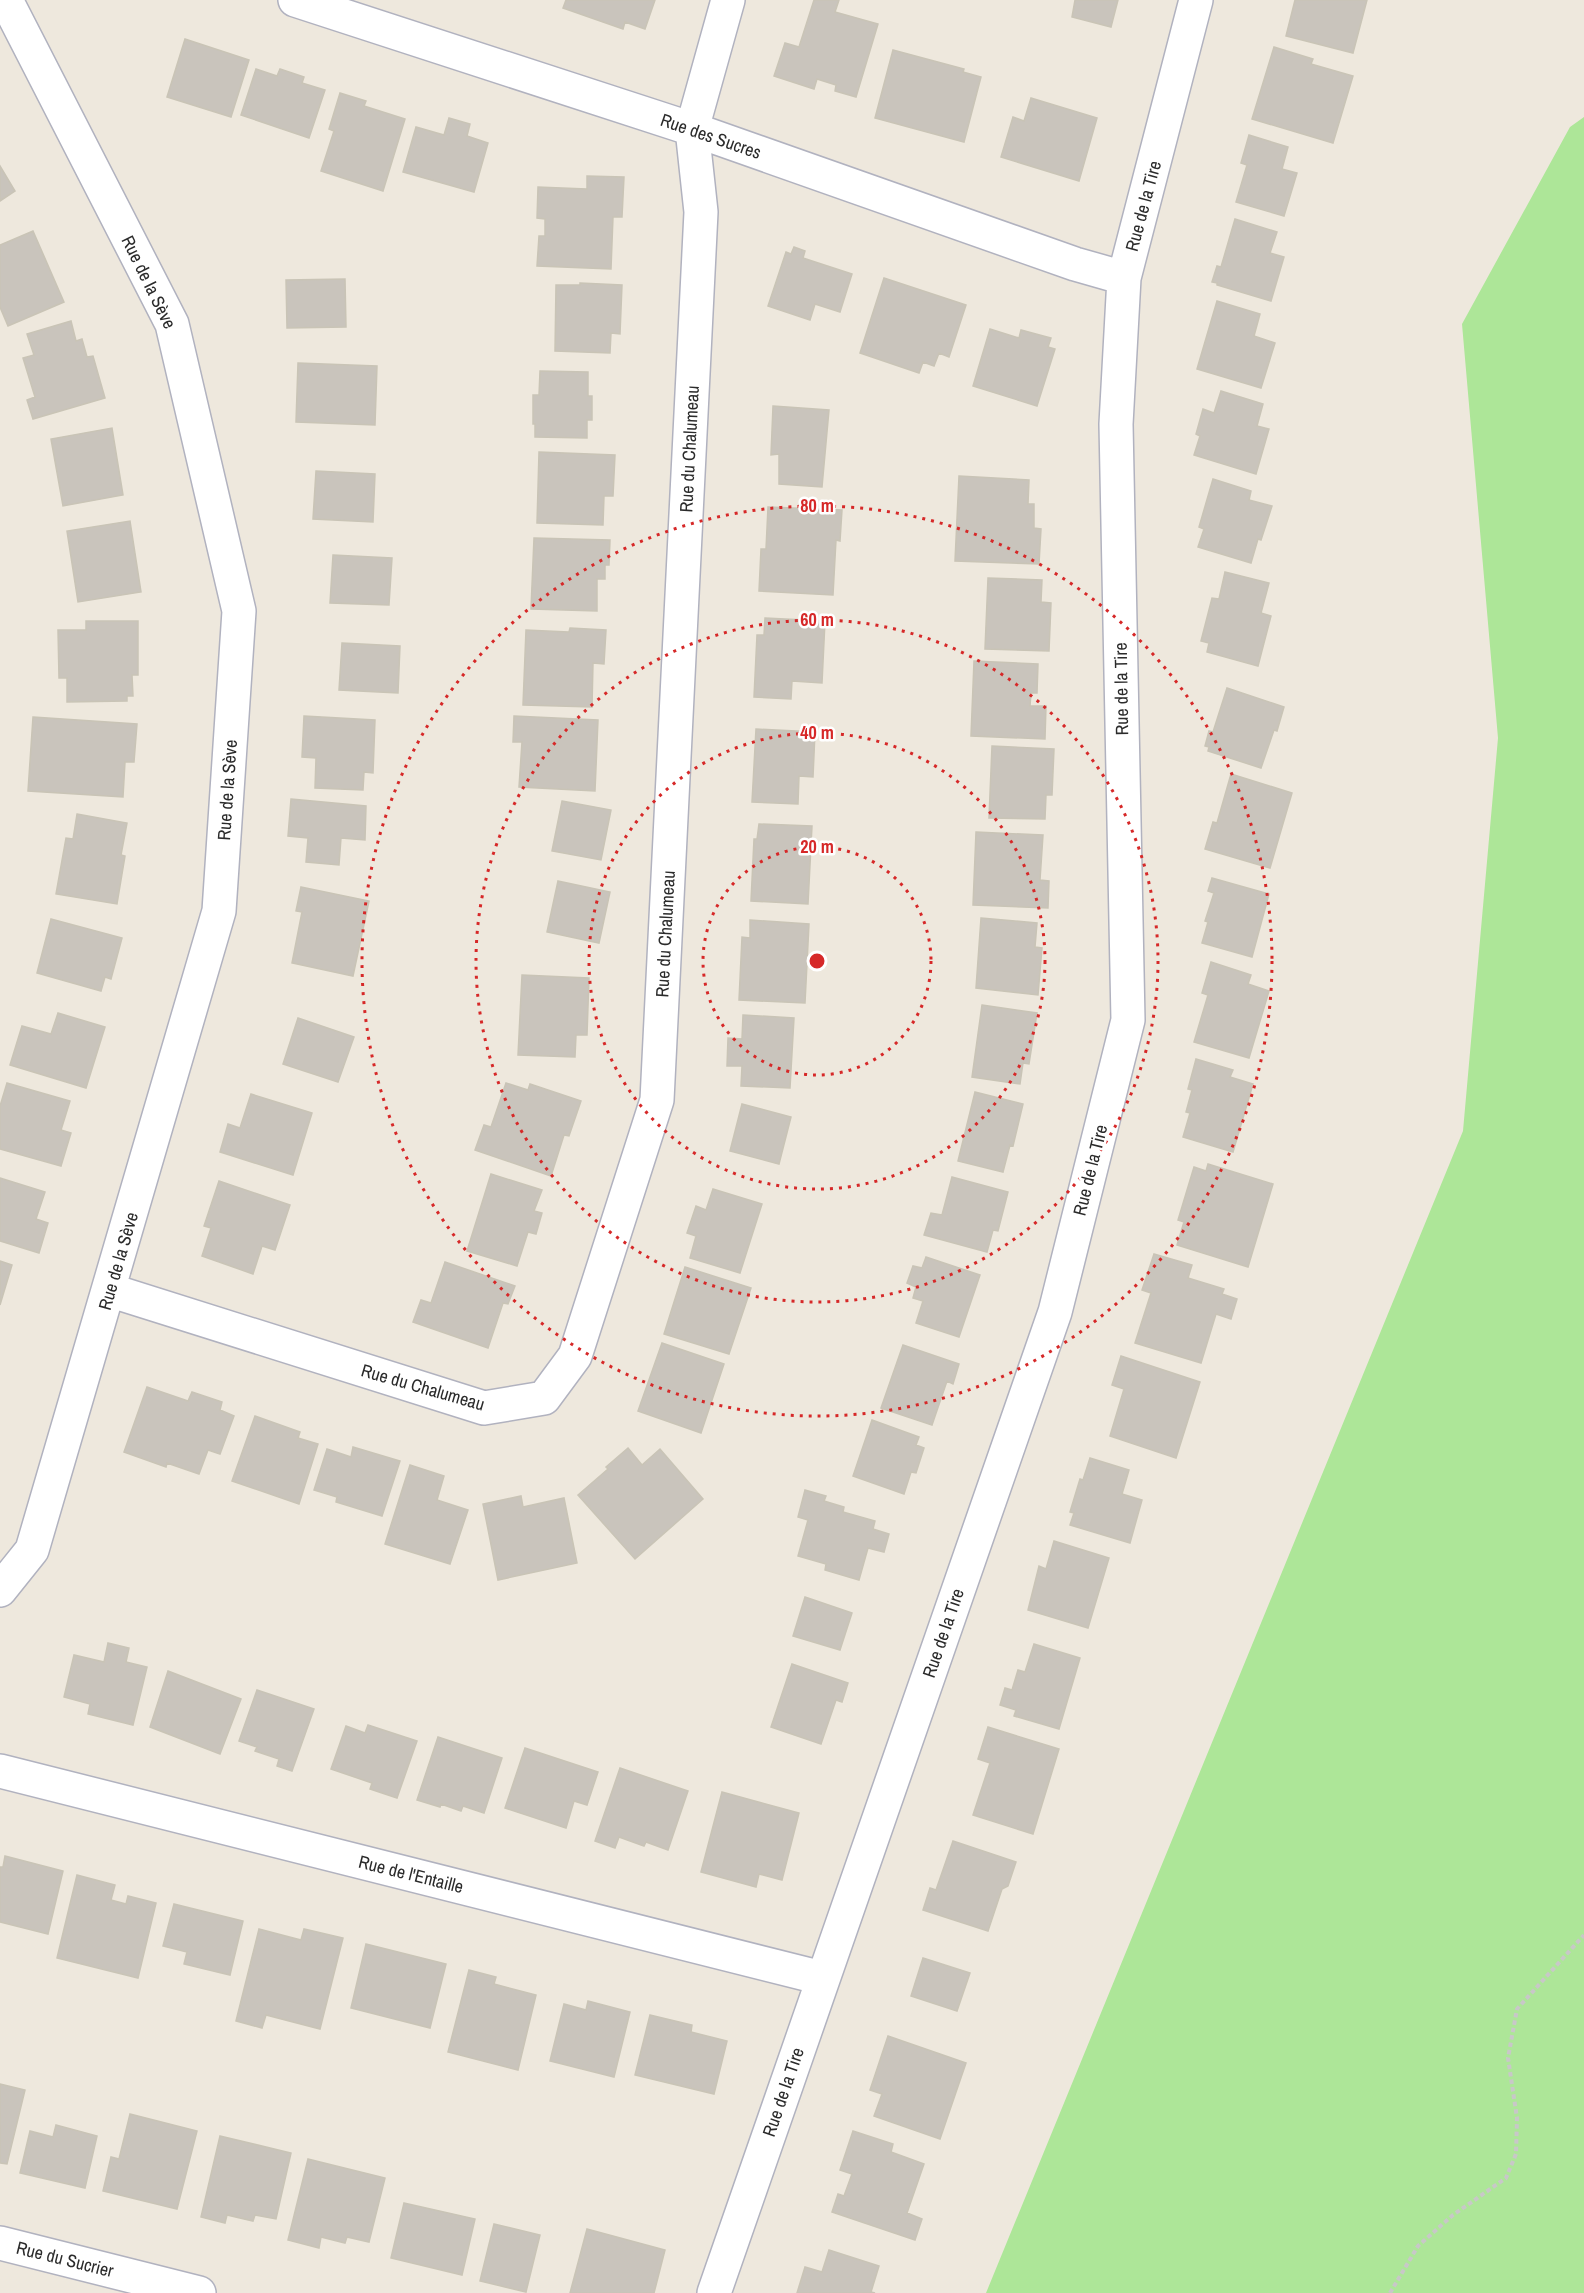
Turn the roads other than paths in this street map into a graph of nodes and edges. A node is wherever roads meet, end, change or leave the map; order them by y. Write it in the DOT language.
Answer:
graph roads {
  1 [pos="5,0"];
  2 [pos="295,0"];
  3 [pos="728,0"];
  4 [pos="1196,0"];
  5 [pos="0,2"];
  6 [pos="692,129"];
  7 [pos="1124,278"];
  8 [pos="109,1290"];
  9 [pos="0,1590"];
  10 [pos="0,1771"];
  11 [pos="822,1978"];
  12 [pos="0,2243"];
  13 [pos="199,2293"];
  14 [pos="714,2293"];
  1 -- 5 [label="street"];
  1 -- 8 [label="street, Rue de la Sève"];
  2 -- 6 [label="street, Rue des Sucres"];
  3 -- 6 [label="street, Rue du Chalumeau"];
  4 -- 7 [label="street, Rue de la Tire"];
  6 -- 7 [label="street, Rue des Sucres"];
  6 -- 8 [label="street, Rue du Chalumeau"];
  7 -- 11 [label="street, Rue de la Tire"];
  8 -- 9 [label="street, Rue de la Sève"];
  10 -- 11 [label="street, Rue de l'Entaille"];
  11 -- 14 [label="street, Rue de la Tire"];
  12 -- 13 [label="street, Rue du Sucrier"];
}
